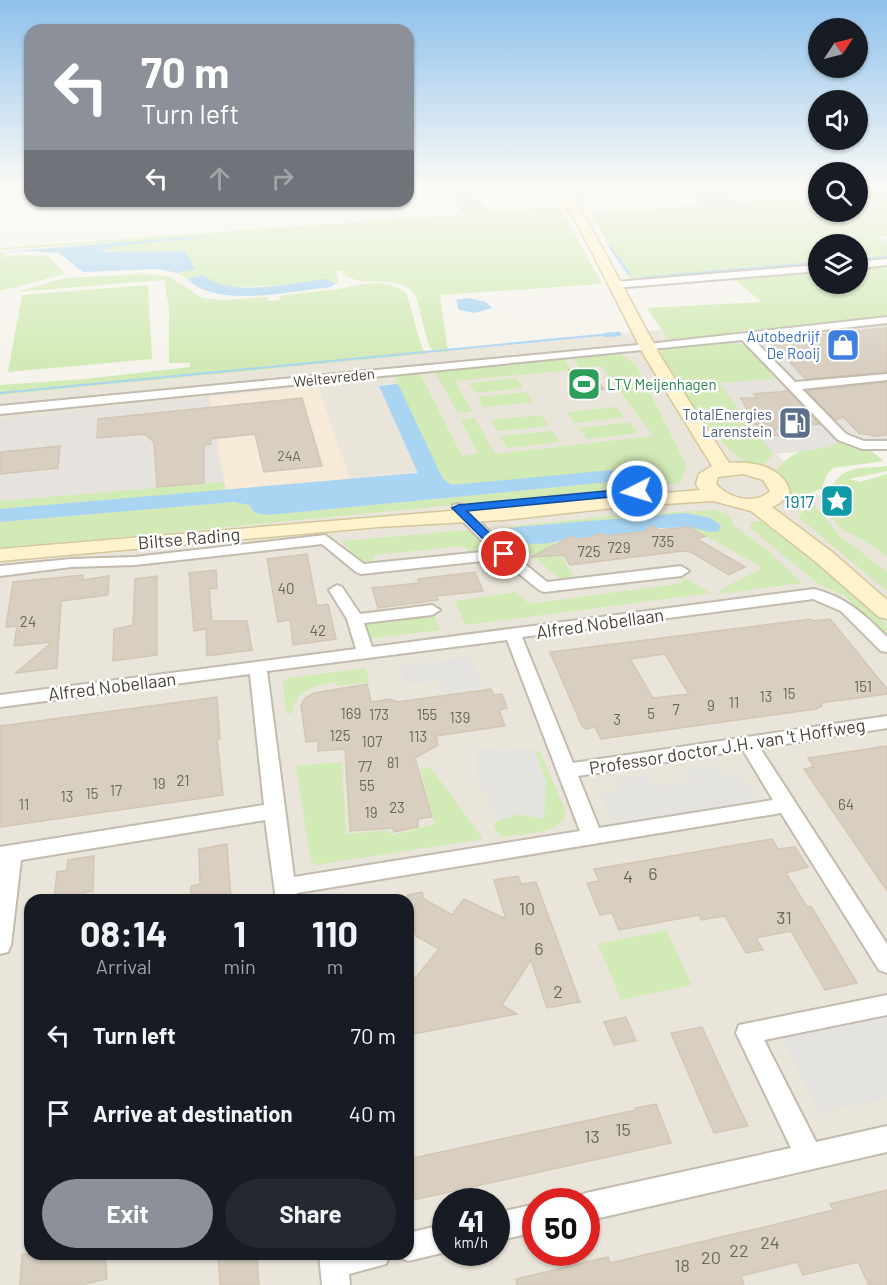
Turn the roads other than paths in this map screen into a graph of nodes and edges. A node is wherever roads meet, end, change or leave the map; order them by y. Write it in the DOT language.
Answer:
graph roads {
  1 [pos="594,245"];
  2 [pos="887,262"];
  3 [pos="868,264"];
  4 [pos="808,269"];
  5 [pos="615,285"];
  6 [pos="887,320"];
  7 [pos="744,336"];
  8 [pos="648,347"];
  9 [pos="887,377"];
  10 [pos="793,386"];
  11 [pos="0,410"];
  12 [pos="887,446"];
  13 [pos="730,468"];
  14 [pos="710,489"];
  15 [pos="762,503"];
  16 [pos="461,513"];
  17 [pos="504,554"];
  18 [pos="0,555"];
  19 [pos="0,571"];
  20 [pos="681,571"];
  21 [pos="337,590"];
  22 [pos="887,598"];
  23 [pos="432,610"];
  24 [pos="887,612"];
  25 [pos="355,620"];
  26 [pos="513,635"];
  27 [pos="887,647"];
  28 [pos="366,653"];
  29 [pos="258,668"];
  30 [pos="0,701"];
  31 [pos="887,722"];
  32 [pos="748,744"];
  33 [pos="567,771"];
  34 [pos="785,805"];
  35 [pos="274,811"];
  36 [pos="592,837"];
  37 [pos="6,854"];
  38 [pos="286,893"];
  39 [pos="0,945"];
  40 [pos="887,963"];
  41 [pos="887,1005"];
  42 [pos="887,1139"];
  43 [pos="809,1157"];
  44 [pos="600,1204"];
  45 [pos="432,1241"];
  46 [pos="414,1246"];
  47 [pos="357,1260"];
  48 [pos="334,1267"];
  1 -- 5 [label="main road"];
  2 -- 3 [label="street"];
  4 -- 5 [label="street"];
  5 -- 8 [label="main road"];
  6 -- 7 [label="street, Weltevreden"];
  7 -- 8 [label="street, Weltevreden"];
  7 -- 10 [label="street"];
  8 -- 11 [label="street, Weltevreden"];
  8 -- 13 [label="main road"];
  9 -- 10 [label="street"];
  10 -- 12 [label="street"];
  13 -- 14 [label="main road"];
  13 -- 15 [label="main road"];
  14 -- 15 [label="main road, Biltse Rading"];
  14 -- 16 [label="main road, Biltse Rading"];
  15 -- 22 [label="main road"];
  15 -- 24 [label="main road"];
  16 -- 17 [label="street"];
  16 -- 18 [label="main road, Biltse Rading"];
  17 -- 19 [label="street"];
  17 -- 20 [label="street"];
  21 -- 25 [label="street"];
  23 -- 25 [label="street"];
  25 -- 28 [label="street"];
  26 -- 27 [label="street, Alfred Nobellaan"];
  26 -- 28 [label="street, Alfred Nobellaan"];
  26 -- 33 [label="street"];
  28 -- 29 [label="street, Alfred Nobellaan"];
  29 -- 30 [label="street, Alfred Nobellaan"];
  29 -- 35 [label="street"];
  31 -- 32 [label="street, Professor doctor J.H. van 't Hoffweg"];
  32 -- 33 [label="street, Professor doctor J.H. van 't Hoffweg"];
  32 -- 34 [label="street"];
  33 -- 36 [label="street"];
  34 -- 36 [label="street"];
  34 -- 40 [label="street"];
  35 -- 37 [label="street"];
  35 -- 38 [label="street"];
  36 -- 38 [label="street"];
  37 -- 39 [label="street"];
  41 -- 43 [label="street"];
  42 -- 43 [label="street"];
  43 -- 44 [label="street"];
  45 -- 46 [label="street"];
  47 -- 48 [label="street"];
}
